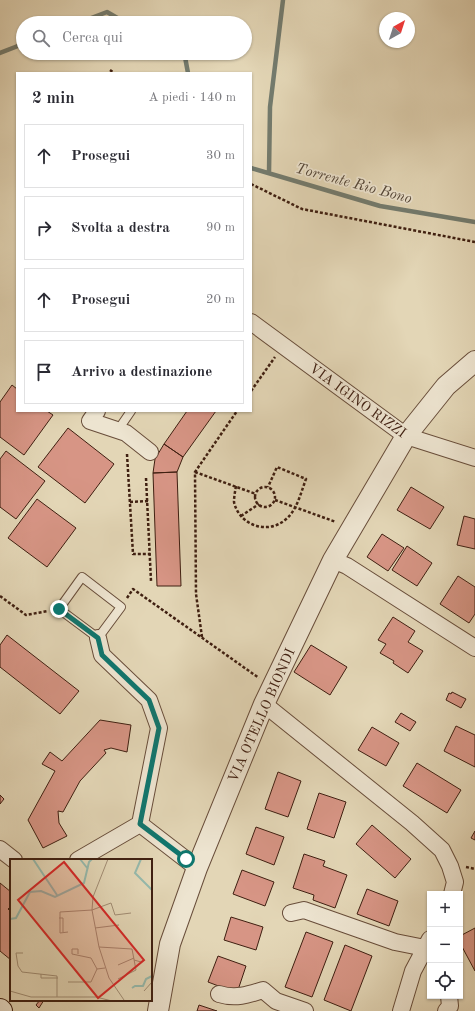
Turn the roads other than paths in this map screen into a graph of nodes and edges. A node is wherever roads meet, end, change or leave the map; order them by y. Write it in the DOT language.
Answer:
graph roads {
  1 [pos="252,323"];
  2 [pos="475,361"];
  3 [pos="96,412"];
  4 [pos="131,412"];
  5 [pos="122,432"];
  6 [pos="406,436"];
  7 [pos="150,452"];
  8 [pos="475,458"];
  9 [pos="333,560"];
  10 [pos="98,638"];
  11 [pos="475,648"];
  12 [pos="268,696"];
  13 [pos="140,824"];
  14 [pos="0,849"];
  15 [pos="13,859"];
  16 [pos="80,859"];
  17 [pos="197,868"];
  18 [pos="453,891"];
  19 [pos="291,913"];
  20 [pos="427,943"];
  21 [pos="427,949"];
  22 [pos="424,968"];
  23 [pos="219,994"];
  24 [pos="449,999"];
  25 [pos="158,1011"];
  26 [pos="305,1011"];
  27 [pos="402,1011"];
  28 [pos="446,1011"];
  1 -- 6 [label="street, VIA IGINO RIZZI"];
  2 -- 6 [label="street, VIA OTELLO BIONDI"];
  3 -- 5 [label="street"];
  4 -- 5 [label="lane"];
  5 -- 7 [label="street"];
  6 -- 8 [label="street, VIA IGINO RIZZI"];
  6 -- 9 [label="street, VIA OTELLO BIONDI"];
  9 -- 11 [label="street"];
  9 -- 12 [label="street, VIA OTELLO BIONDI"];
  10 -- 10 [label="lane"];
  10 -- 13 [label="street"];
  12 -- 17 [label="street, VIA OTELLO BIONDI"];
  12 -- 18 [label="street"];
  13 -- 16 [label="street"];
  13 -- 17 [label="street"];
  14 -- 15 [label="street"];
  17 -- 25 [label="street, VIA OTELLO BIONDI"];
  19 -- 20 [label="street"];
  21 -- 22 [label="street"];
  22 -- 27 [label="street"];
  23 -- 26 [label="street"];
  24 -- 28 [label="street"];
}
